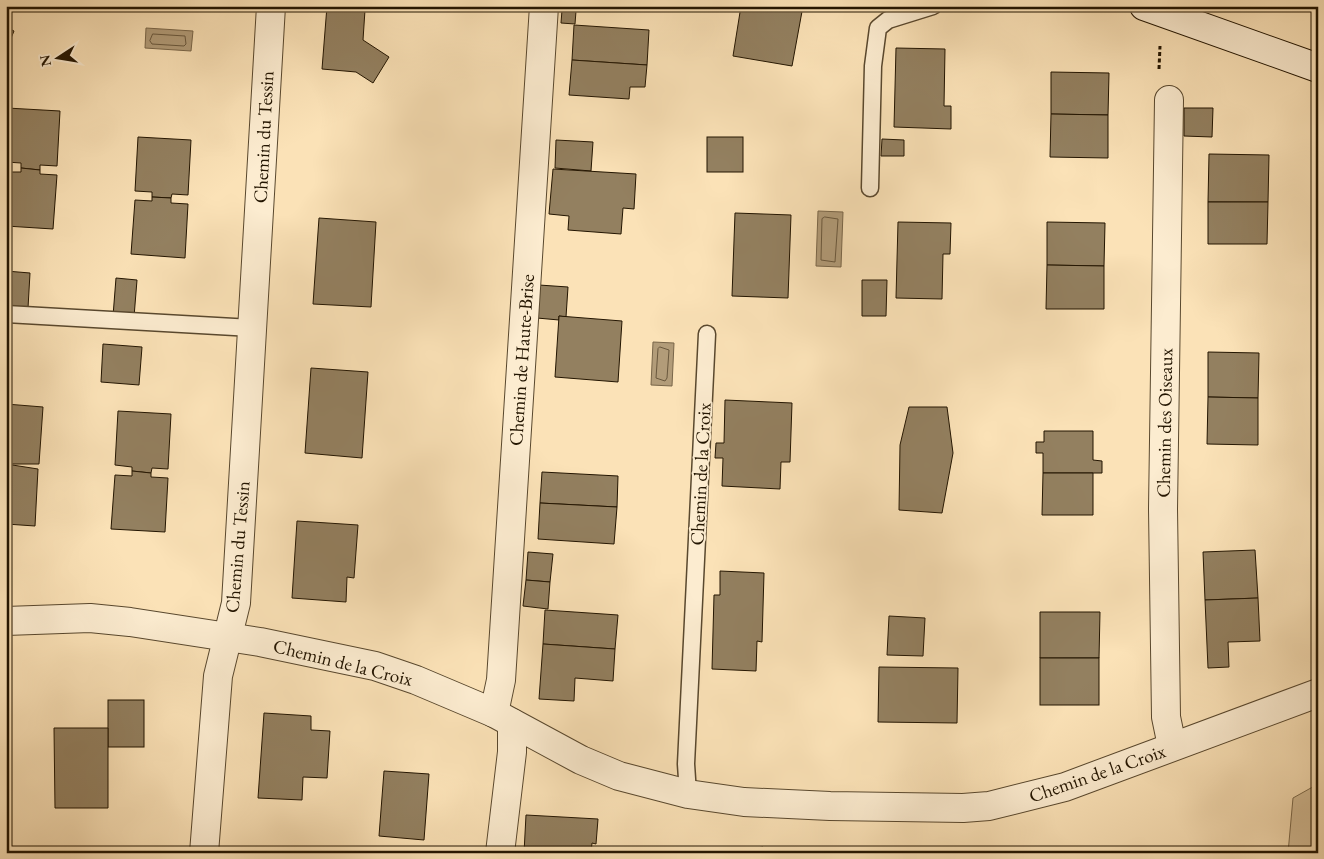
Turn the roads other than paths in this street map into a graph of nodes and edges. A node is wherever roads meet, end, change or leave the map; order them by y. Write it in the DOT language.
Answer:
graph roads {
  1 [pos="271,6"];
  2 [pos="544,6"];
  3 [pos="933,6"];
  4 [pos="1144,6"];
  5 [pos="1318,68"];
  6 [pos="1169,100"];
  7 [pos="870,188"];
  8 [pos="6,314"];
  9 [pos="252,328"];
  10 [pos="707,334"];
  11 [pos="6,621"];
  12 [pos="227,636"];
  13 [pos="1318,693"];
  14 [pos="503,718"];
  15 [pos="1172,746"];
  16 [pos="688,794"];
  17 [pos="204,853"];
  18 [pos="500,853"];
  1 -- 9 [label="street, Chemin du Tessin"];
  2 -- 14 [label="street, Chemin de Haute-Brise"];
  3 -- 7 [label="lane"];
  4 -- 5 [label="street"];
  6 -- 15 [label="street, Chemin des Oiseaux"];
  8 -- 9 [label="lane"];
  9 -- 12 [label="street, Chemin du Tessin"];
  10 -- 16 [label="lane, Chemin de la Croix"];
  11 -- 12 [label="street, Chemin de la Croix"];
  12 -- 14 [label="street, Chemin de la Croix"];
  12 -- 17 [label="street, Chemin du Tessin"];
  13 -- 15 [label="street, Chemin de la Croix"];
  14 -- 16 [label="street, Chemin de la Croix"];
  14 -- 18 [label="street, Chemin de Haute-Brise"];
  15 -- 16 [label="street, Chemin de la Croix"];
}
